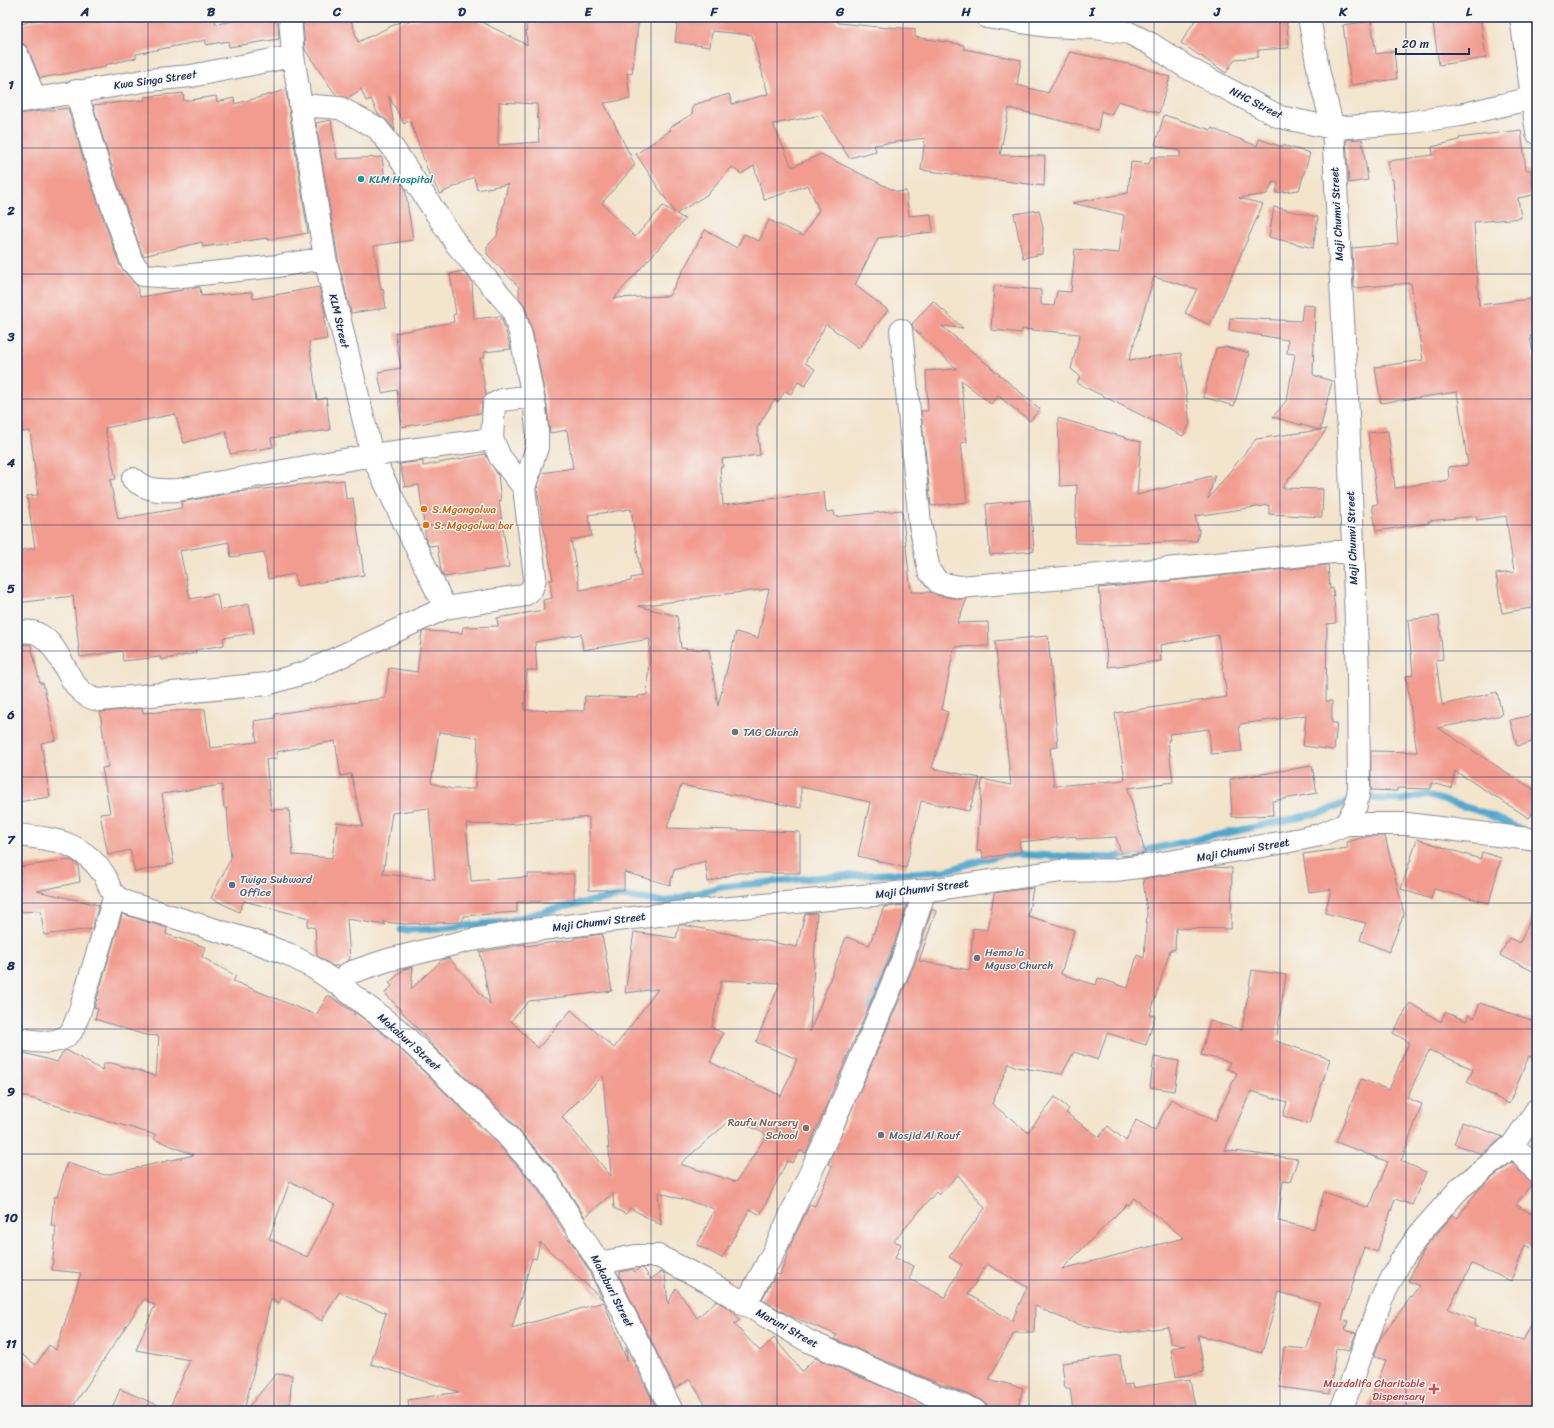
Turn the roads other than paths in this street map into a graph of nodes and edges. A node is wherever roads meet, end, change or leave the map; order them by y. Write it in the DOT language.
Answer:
graph roads {
  1 [pos="290,17"];
  2 [pos="987,17"];
  3 [pos="1309,17"];
  4 [pos="1520,17"];
  5 [pos="17,54"];
  6 [pos="293,56"];
  7 [pos="76,91"];
  8 [pos="1535,98"];
  9 [pos="26,100"];
  10 [pos="300,105"];
  11 [pos="1333,128"];
  12 [pos="1537,133"];
  13 [pos="325,258"];
  14 [pos="901,330"];
  15 [pos="532,396"];
  16 [pos="492,439"];
  17 [pos="372,455"];
  18 [pos="133,479"];
  19 [pos="524,488"];
  20 [pos="1353,550"];
  21 [pos="445,608"];
  22 [pos="17,632"];
  23 [pos="1346,824"];
  24 [pos="17,835"];
  25 [pos="1537,840"];
  26 [pos="925,890"];
  27 [pos="114,895"];
  28 [pos="338,984"];
  29 [pos="17,1039"];
  30 [pos="1537,1109"];
  31 [pos="1513,1144"];
  32 [pos="1537,1172"];
  33 [pos="599,1263"];
  34 [pos="745,1305"];
  35 [pos="672,1411"];
  36 [pos="976,1411"];
  37 [pos="1341,1411"];
  1 -- 6 [label="street, KLM Street"];
  2 -- 11 [label="street, NHC Street"];
  3 -- 11 [label="street, Maji Chumvi Street"];
  4 -- 8 [label="street"];
  5 -- 9 [label="street"];
  6 -- 7 [label="street, Kwa Singa Street"];
  6 -- 10 [label="street, KLM Street"];
  7 -- 9 [label="street, Kwa Singa Street"];
  7 -- 13 [label="street"];
  8 -- 11 [label="street, NHC Street"];
  8 -- 12 [label="street"];
  10 -- 13 [label="street, KLM Street"];
  10 -- 15 [label="street"];
  11 -- 20 [label="street, Maji Chumvi Street"];
  13 -- 17 [label="street, KLM Street"];
  14 -- 20 [label="street"];
  15 -- 16 [label="street"];
  15 -- 19 [label="street"];
  16 -- 17 [label="street"];
  16 -- 19 [label="street"];
  17 -- 18 [label="street"];
  17 -- 21 [label="street, KLM Street"];
  19 -- 21 [label="street"];
  20 -- 23 [label="street, Maji Chumvi Street"];
  21 -- 22 [label="street"];
  23 -- 25 [label="street"];
  23 -- 26 [label="street, Maji Chumvi Street"];
  24 -- 27 [label="street"];
  26 -- 28 [label="street, Maji Chumvi Street"];
  26 -- 34 [label="street"];
  27 -- 28 [label="street, Makaburi Street"];
  27 -- 29 [label="street"];
  28 -- 33 [label="street, Makaburi Street"];
  30 -- 31 [label="street"];
  31 -- 32 [label="street"];
  31 -- 37 [label="street"];
  33 -- 34 [label="street, Maruni Street"];
  33 -- 35 [label="street, Makaburi Street"];
  34 -- 36 [label="street, Maruni Street"];
}
